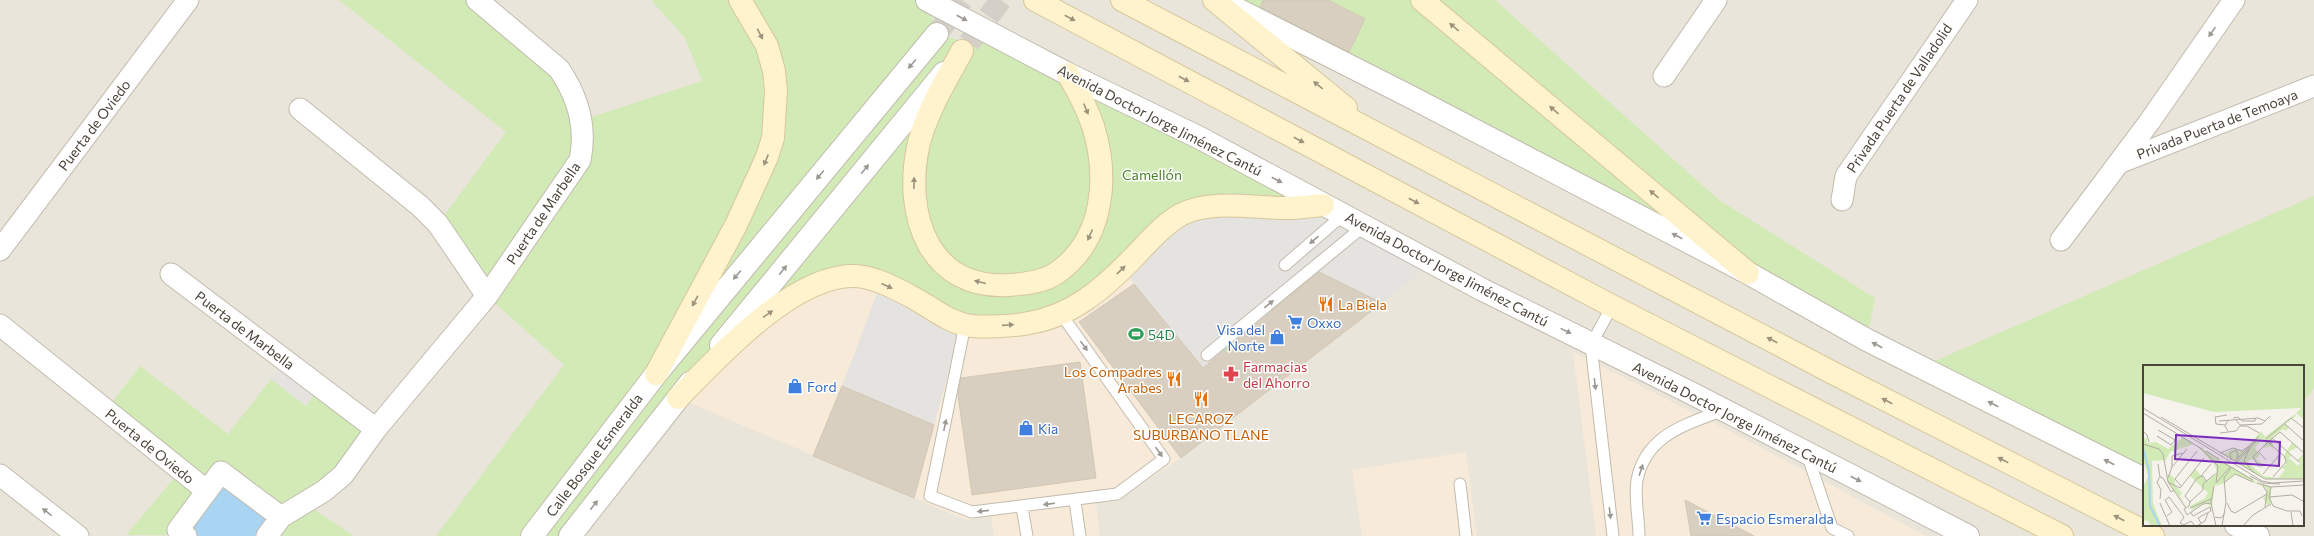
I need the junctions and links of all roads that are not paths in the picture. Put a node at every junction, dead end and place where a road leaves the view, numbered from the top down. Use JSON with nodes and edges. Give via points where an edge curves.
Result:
{"nodes":[{"id":1,"x":188,"y":0,"type":"edge"},
{"id":2,"x":477,"y":0,"type":"edge"},
{"id":3,"x":740,"y":0,"type":"edge"},
{"id":4,"x":928,"y":0,"type":"edge"},
{"id":5,"x":1035,"y":0,"type":"edge"},
{"id":6,"x":1122,"y":0,"type":"edge"},
{"id":7,"x":1214,"y":0,"type":"edge"},
{"id":8,"x":1218,"y":0,"type":"edge"},
{"id":9,"x":1422,"y":0,"type":"edge"},
{"id":10,"x":1716,"y":0,"type":"edge"},
{"id":11,"x":1967,"y":0,"type":"edge"},
{"id":12,"x":2234,"y":0,"type":"edge"},
{"id":13,"x":937,"y":34,"type":"tunnel mouth"},
{"id":14,"x":966,"y":47,"type":"joint"},
{"id":15,"x":1068,"y":74,"type":"junction"},
{"id":16,"x":1664,"y":76,"type":"dead end"},
{"id":17,"x":2314,"y":86,"type":"edge"},
{"id":18,"x":300,"y":109,"type":"dead end"},
{"id":19,"x":1381,"y":137,"type":"junction"},
{"id":20,"x":2121,"y":162,"type":"junction"},
{"id":21,"x":1842,"y":200,"type":"dead end"},
{"id":22,"x":1323,"y":205,"type":"junction"},
{"id":23,"x":1343,"y":215,"type":"junction"},
{"id":24,"x":1364,"y":226,"type":"junction"},
{"id":25,"x":2061,"y":240,"type":"dead end"},
{"id":26,"x":0,"y":250,"type":"edge"},
{"id":27,"x":1285,"y":265,"type":"dead end"},
{"id":28,"x":1748,"y":273,"type":"junction"},
{"id":29,"x":171,"y":274,"type":"dead end"},
{"id":30,"x":487,"y":296,"type":"junction"},
{"id":31,"x":1612,"y":306,"type":"junction"},
{"id":32,"x":1061,"y":314,"type":"junction"},
{"id":33,"x":0,"y":324,"type":"edge"},
{"id":34,"x":966,"y":325,"type":"junction"},
{"id":35,"x":1591,"y":345,"type":"junction"},
{"id":36,"x":1207,"y":355,"type":"dead end"},
{"id":37,"x":656,"y":374,"type":"junction"},
{"id":38,"x":678,"y":398,"type":"junction"},
{"id":39,"x":1723,"y":410,"type":"junction"},
{"id":40,"x":376,"y":429,"type":"junction"},
{"id":41,"x":1807,"y":453,"type":"junction"},
{"id":42,"x":0,"y":475,"type":"edge"},
{"id":43,"x":2143,"y":478,"type":"edge"},
{"id":44,"x":1460,"y":484,"type":"dead end"},
{"id":45,"x":207,"y":491,"type":"junction"},
{"id":46,"x":1075,"y":501,"type":"junction"},
{"id":47,"x":1022,"y":507,"type":"junction"},
{"id":48,"x":281,"y":517,"type":"junction"},
{"id":49,"x":2238,"y":526,"type":"edge"},
{"id":50,"x":78,"y":536,"type":"edge"},
{"id":51,"x":186,"y":536,"type":"edge"},
{"id":52,"x":267,"y":536,"type":"edge"},
{"id":53,"x":532,"y":536,"type":"edge"},
{"id":54,"x":570,"y":536,"type":"edge"},
{"id":55,"x":1027,"y":536,"type":"edge"},
{"id":56,"x":1080,"y":536,"type":"edge"},
{"id":57,"x":1466,"y":536,"type":"edge"},
{"id":58,"x":1613,"y":536,"type":"edge"},
{"id":59,"x":1639,"y":536,"type":"edge"},
{"id":60,"x":1848,"y":536,"type":"edge"},
{"id":61,"x":1968,"y":536,"type":"edge"},
{"id":62,"x":2062,"y":536,"type":"edge"},
{"id":63,"x":2153,"y":536,"type":"edge"},
{"id":64,"x":2258,"y":536,"type":"edge"}],
"edges":[{"from":1,"to":26,"type":"street","name":"Puerta de Oviedo"},
{"from":2,"to":30,"type":"street","name":"Puerta de Marbella","via":[[559,69],[575,97],[584,142],[580,160],[572,173]]},
{"from":3,"to":37,"type":"main road","one_way":true,"via":[[767,46],[774,71],[776,90],[773,138],[736,226]]},
{"from":4,"to":15,"type":"street","name":"Avenida Doctor Jorge Jiménez Cantú","one_way":true},
{"from":5,"to":31,"type":"main road","one_way":true},
{"from":6,"to":19,"type":"main road"},
{"from":19,"to":7,"type":"main road","one_way":true},
{"from":28,"to":8,"type":"street","one_way":true,"via":[[1409,96]]},
{"from":28,"to":9,"type":"main road","one_way":true},
{"from":10,"to":16,"type":"street"},
{"from":11,"to":21,"type":"street","name":"Privada Puerta de Valladolid","via":[[1846,176]]},
{"from":12,"to":20,"type":"street","name":"Privada Puerta de Temoaya","one_way":true},
{"from":13,"to":37,"type":"street","name":"Calle Bosque Esmeralda","one_way":true},
{"from":15,"to":14,"type":"main road","one_way":true,"via":[[1086,106],[1098,147],[1101,183],[1097,218],[1085,246],[1057,273],[1038,281],[1018,284],[980,283],[942,264],[930,249],[922,233],[916,210],[914,185],[918,146],[928,116]]},
{"from":38,"to":14,"type":"street","one_way":true},
{"from":15,"to":22,"type":"street","name":"Avenida Doctor Jorge Jiménez Cantú","one_way":true,"via":[[1200,138]]},
{"from":17,"to":20,"type":"street","name":"Privada Puerta de Temoaya"},
{"from":18,"to":30,"type":"street","via":[[420,206],[438,224]]},
{"from":63,"to":19,"type":"main road","one_way":true,"via":[[1833,373]]},
{"from":20,"to":25,"type":"street","name":"Privada Puerta de Temoaya"},
{"from":22,"to":23,"type":"street","name":"Avenida Doctor Jorge Jiménez Cantú"},
{"from":32,"to":22,"type":"main road","one_way":true,"via":[[1099,292],[1164,226],[1186,213],[1214,206],[1289,208]]},
{"from":23,"to":24,"type":"street","name":"Avenida Doctor Jorge Jiménez Cantú"},
{"from":23,"to":27,"type":"lane","one_way":true},
{"from":24,"to":35,"type":"street","name":"Avenida Doctor Jorge Jiménez Cantú","one_way":true},
{"from":36,"to":24,"type":"lane","one_way":true},
{"from":43,"to":28,"type":"street","one_way":true,"via":[[1866,340]]},
{"from":29,"to":40,"type":"street","name":"Puerta de Marbella"},
{"from":30,"to":40,"type":"street","name":"Puerta de Marbella"},
{"from":31,"to":35,"type":"lane"},
{"from":31,"to":62,"type":"main road"},
{"from":34,"to":32,"type":"main road","one_way":true,"via":[[1029,323]]},
{"from":32,"to":46,"type":"lane","one_way":true,"via":[[1164,459],[1117,494]]},
{"from":33,"to":45,"type":"street","name":"Puerta de Oviedo"},
{"from":38,"to":34,"type":"main road","one_way":true,"via":[[730,345],[763,318],[799,293],[836,278],[854,276],[872,279]]},
{"from":47,"to":34,"type":"lane","one_way":true,"via":[[972,512],[930,496]]},
{"from":35,"to":39,"type":"street","name":"Avenida Doctor Jorge Jiménez Cantú"},
{"from":35,"to":58,"type":"lane","one_way":true},
{"from":37,"to":53,"type":"street","name":"Calle Bosque Esmeralda"},
{"from":54,"to":38,"type":"street","one_way":true},
{"from":39,"to":41,"type":"street","name":"Avenida Doctor Jorge Jiménez Cantú"},
{"from":59,"to":39,"type":"lane","one_way":true,"via":[[1637,482],[1645,458],[1659,439]]},
{"from":40,"to":48,"type":"street","name":"Puerta de Marbella","via":[[342,475],[324,491]]},
{"from":41,"to":60,"type":"lane","via":[[1832,528]]},
{"from":41,"to":61,"type":"street","name":"Avenida Doctor Jorge Jiménez Cantú","one_way":true},
{"from":50,"to":42,"type":"street","one_way":true},
{"from":44,"to":57,"type":"lane"},
{"from":45,"to":48,"type":"street","via":[[221,472]]},
{"from":45,"to":51,"type":"street","via":[[178,530]]},
{"from":46,"to":47,"type":"lane","one_way":true},
{"from":46,"to":56,"type":"lane"},
{"from":47,"to":55,"type":"lane"},
{"from":48,"to":52,"type":"street"},
{"from":49,"to":64,"type":"street"}]}
